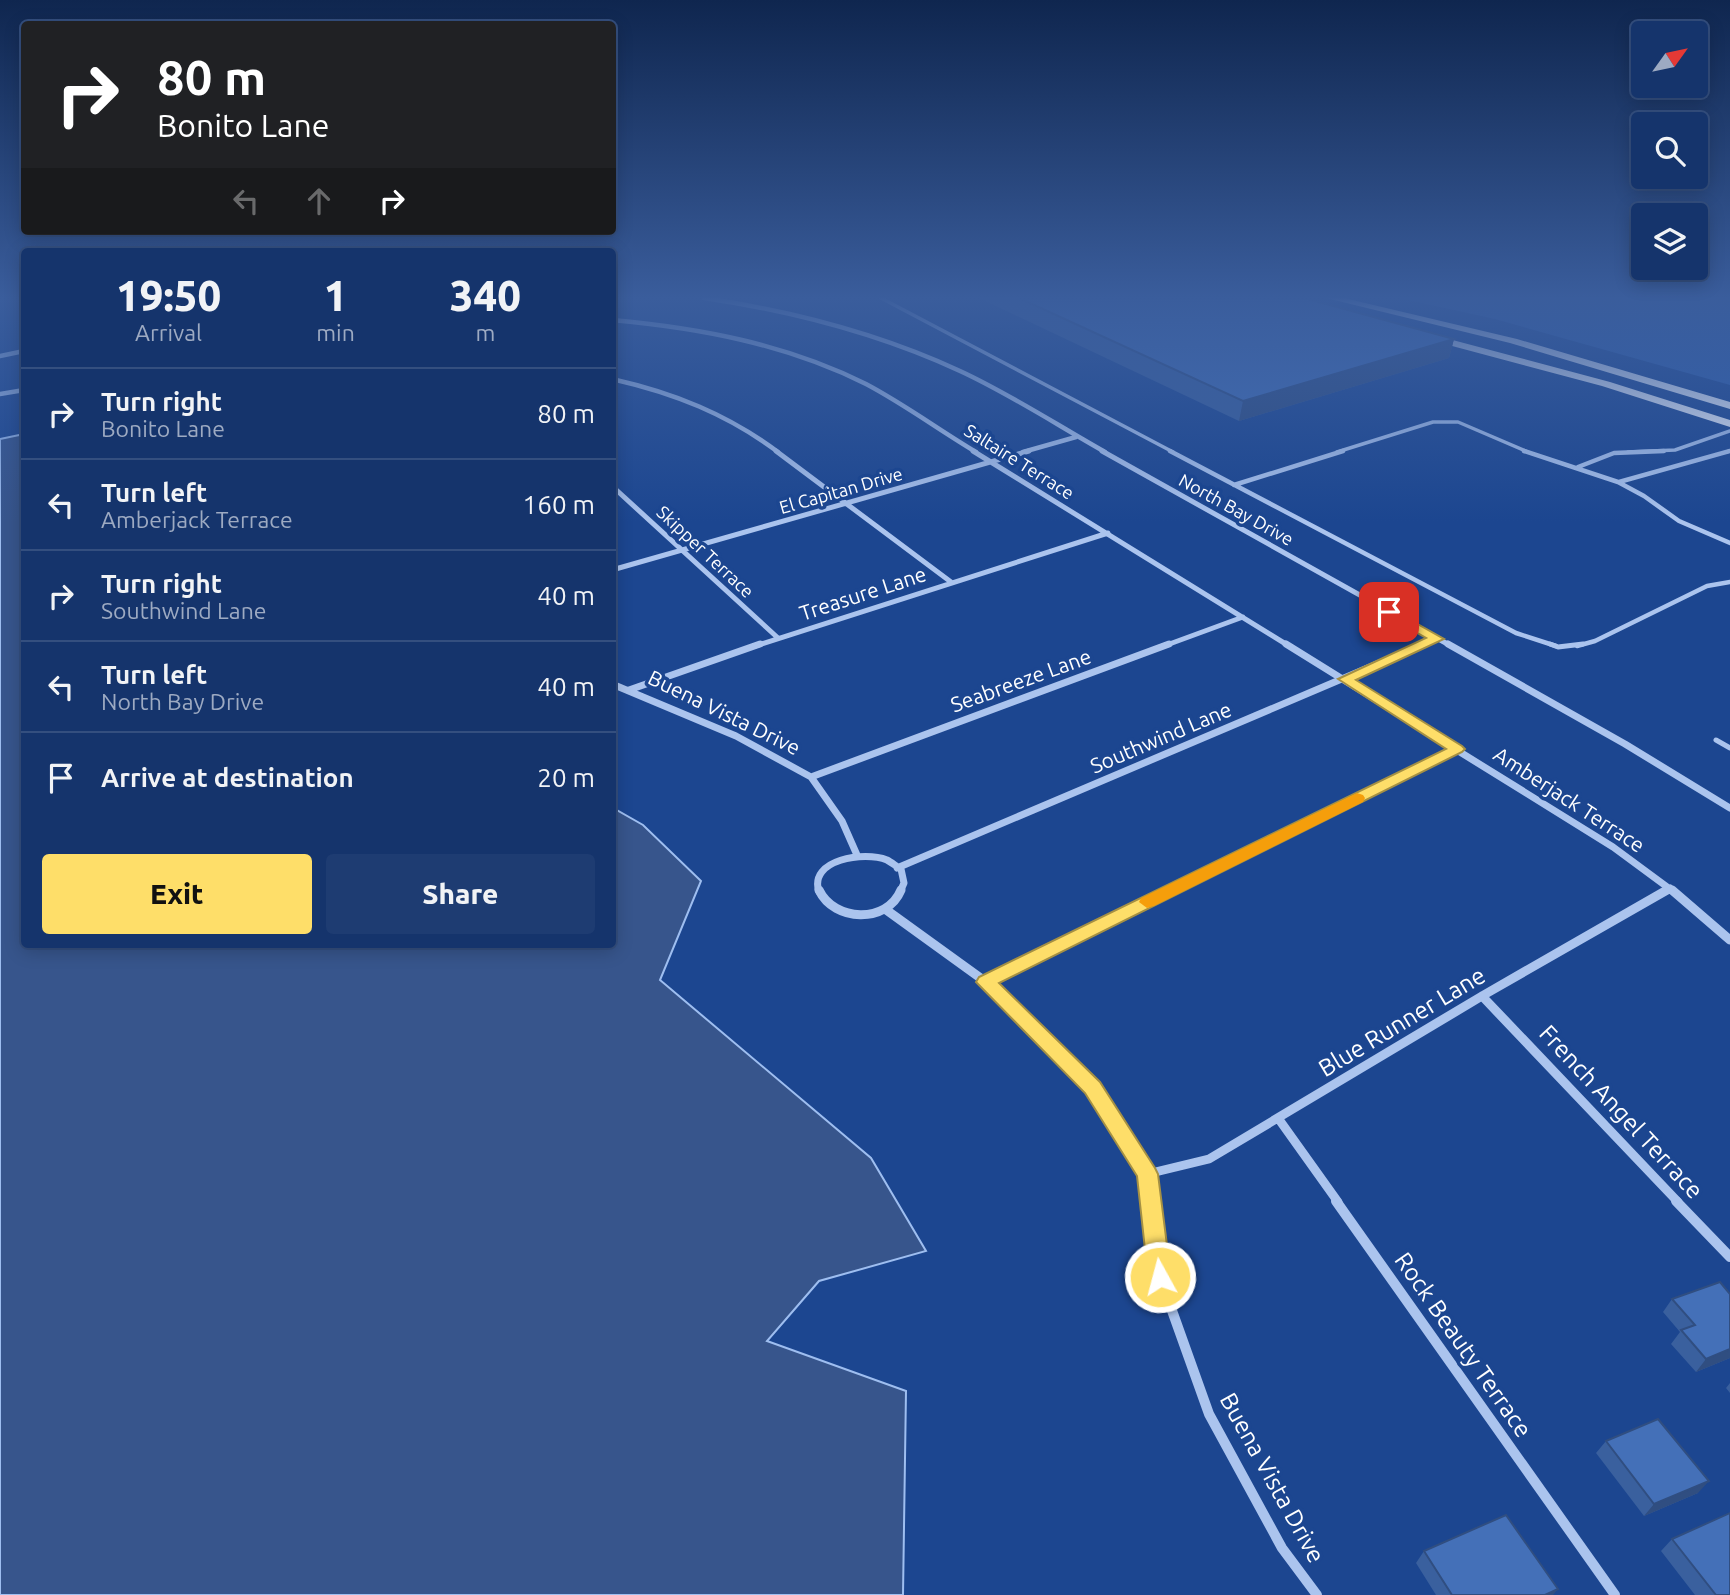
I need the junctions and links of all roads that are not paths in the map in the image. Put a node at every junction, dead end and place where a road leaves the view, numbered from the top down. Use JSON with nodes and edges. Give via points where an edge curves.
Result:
{"nodes":[{"id":1,"x":839,"y":372,"type":"edge"},
{"id":2,"x":963,"y":372,"type":"edge"},
{"id":3,"x":1022,"y":372,"type":"edge"},
{"id":4,"x":1562,"y":372,"type":"edge"},
{"id":5,"x":1618,"y":372,"type":"edge"},
{"id":6,"x":616,"y":380,"type":"edge"},
{"id":7,"x":21,"y":390,"type":"edge"},
{"id":8,"x":0,"y":394,"type":"edge"},
{"id":9,"x":1730,"y":406,"type":"edge"},
{"id":10,"x":1730,"y":424,"type":"edge"},
{"id":11,"x":1730,"y":431,"type":"edge"},
{"id":12,"x":1077,"y":437,"type":"junction"},
{"id":13,"x":1730,"y":451,"type":"edge"},
{"id":14,"x":992,"y":462,"type":"junction"},
{"id":15,"x":1578,"y":467,"type":"junction"},
{"id":16,"x":1618,"y":482,"type":"junction"},
{"id":17,"x":1234,"y":485,"type":"junction"},
{"id":18,"x":616,"y":490,"type":"edge"},
{"id":19,"x":846,"y":504,"type":"junction"},
{"id":20,"x":1108,"y":533,"type":"junction"},
{"id":21,"x":1730,"y":543,"type":"edge"},
{"id":22,"x":681,"y":550,"type":"junction"},
{"id":23,"x":616,"y":569,"type":"edge"},
{"id":24,"x":951,"y":582,"type":"junction"},
{"id":25,"x":1730,"y":582,"type":"edge"},
{"id":26,"x":1243,"y":617,"type":"junction"},
{"id":27,"x":778,"y":638,"type":"junction"},
{"id":28,"x":1437,"y":639,"type":"junction"},
{"id":29,"x":1345,"y":679,"type":"junction"},
{"id":30,"x":616,"y":685,"type":"edge"},
{"id":31,"x":629,"y":690,"type":"junction"},
{"id":32,"x":1716,"y":740,"type":"dead end"},
{"id":33,"x":1730,"y":748,"type":"edge"},
{"id":34,"x":1457,"y":749,"type":"junction"},
{"id":35,"x":811,"y":778,"type":"junction"},
{"id":36,"x":1730,"y":808,"type":"edge"},
{"id":37,"x":857,"y":855,"type":"junction"},
{"id":38,"x":897,"y":868,"type":"junction"},
{"id":39,"x":1670,"y":888,"type":"junction"},
{"id":40,"x":885,"y":909,"type":"junction"},
{"id":41,"x":1730,"y":940,"type":"edge"},
{"id":42,"x":986,"y":982,"type":"junction"},
{"id":43,"x":1482,"y":996,"type":"junction"},
{"id":44,"x":1278,"y":1118,"type":"junction"},
{"id":45,"x":1147,"y":1174,"type":"junction"},
{"id":46,"x":1730,"y":1257,"type":"edge"},
{"id":47,"x":1317,"y":1595,"type":"edge"},
{"id":48,"x":1615,"y":1595,"type":"edge"}],
"edges":[{"from":1,"to":14,"type":"street","name":"Saltaire Terrace"},
{"from":2,"to":12,"type":"street","name":"North Bay Drive"},
{"from":3,"to":17,"type":"lane"},
{"from":4,"to":10,"type":"main road"},
{"from":5,"to":9,"type":"main road"},
{"from":6,"to":19,"type":"street","via":[[704,406],[747,429]]},
{"from":7,"to":8,"type":"street"},
{"from":11,"to":15,"type":"lane","via":[[1675,450],[1614,453]]},
{"from":12,"to":14,"type":"street","name":"El Capitan Drive"},
{"from":12,"to":28,"type":"street","name":"North Bay Drive"},
{"from":13,"to":16,"type":"lane"},
{"from":14,"to":19,"type":"street","name":"El Capitan Drive"},
{"from":14,"to":20,"type":"street","name":"Saltaire Terrace"},
{"from":15,"to":16,"type":"lane"},
{"from":15,"to":17,"type":"lane","via":[[1445,421]]},
{"from":16,"to":21,"type":"lane","via":[[1679,521]]},
{"from":17,"to":25,"type":"lane","via":[[1517,633],[1558,647],[1595,642],[1707,586]]},
{"from":18,"to":22,"type":"street","name":"Skipper Terrace"},
{"from":19,"to":22,"type":"street","name":"El Capitan Drive"},
{"from":19,"to":24,"type":"street"},
{"from":20,"to":24,"type":"street","name":"Treasure Lane"},
{"from":20,"to":26,"type":"street","name":"Saltaire Terrace"},
{"from":22,"to":23,"type":"street","name":"El Capitan Drive"},
{"from":22,"to":27,"type":"street","name":"Skipper Terrace"},
{"from":24,"to":27,"type":"street","name":"Treasure Lane"},
{"from":26,"to":29,"type":"street","name":"Saltaire Terrace"},
{"from":26,"to":35,"type":"street","name":"Seabreeze Lane"},
{"from":27,"to":31,"type":"street","name":"Treasure Lane"},
{"from":28,"to":29,"type":"street","name":"Southwind Lane"},
{"from":28,"to":36,"type":"street","name":"North Bay Drive"},
{"from":29,"to":34,"type":"street","name":"Amberjack Terrace"},
{"from":29,"to":38,"type":"street","name":"Southwind Lane"},
{"from":30,"to":31,"type":"street","name":"Buena Vista Drive"},
{"from":31,"to":35,"type":"street","name":"Buena Vista Drive","via":[[736,736]]},
{"from":32,"to":33,"type":"lane"},
{"from":34,"to":39,"type":"street","name":"Amberjack Terrace","via":[[1614,847]]},
{"from":34,"to":42,"type":"street"},
{"from":35,"to":37,"type":"street","name":"Buena Vista Drive","via":[[842,821]]},
{"from":37,"to":38,"type":"street","via":[[880,858]]},
{"from":37,"to":40,"type":"street","via":[[844,857],[824,870],[818,888],[823,898],[831,906],[857,914]]},
{"from":38,"to":40,"type":"street","via":[[905,886],[902,895]]},
{"from":39,"to":41,"type":"street","name":"Amberjack Terrace"},
{"from":39,"to":43,"type":"street","name":"Blue Runner Lane"},
{"from":40,"to":42,"type":"street","name":"Buena Vista Drive"},
{"from":42,"to":45,"type":"street","name":"Buena Vista Drive","via":[[1093,1088]]},
{"from":43,"to":44,"type":"street","name":"Blue Runner Lane"},
{"from":43,"to":46,"type":"street","name":"French Angel Terrace"},
{"from":44,"to":45,"type":"street","name":"Blue Runner Lane","via":[[1209,1159]]},
{"from":44,"to":48,"type":"street","name":"Rock Beauty Terrace"},
{"from":45,"to":47,"type":"street","name":"Buena Vista Drive","via":[[1160,1277],[1209,1414],[1282,1548]]}]}
